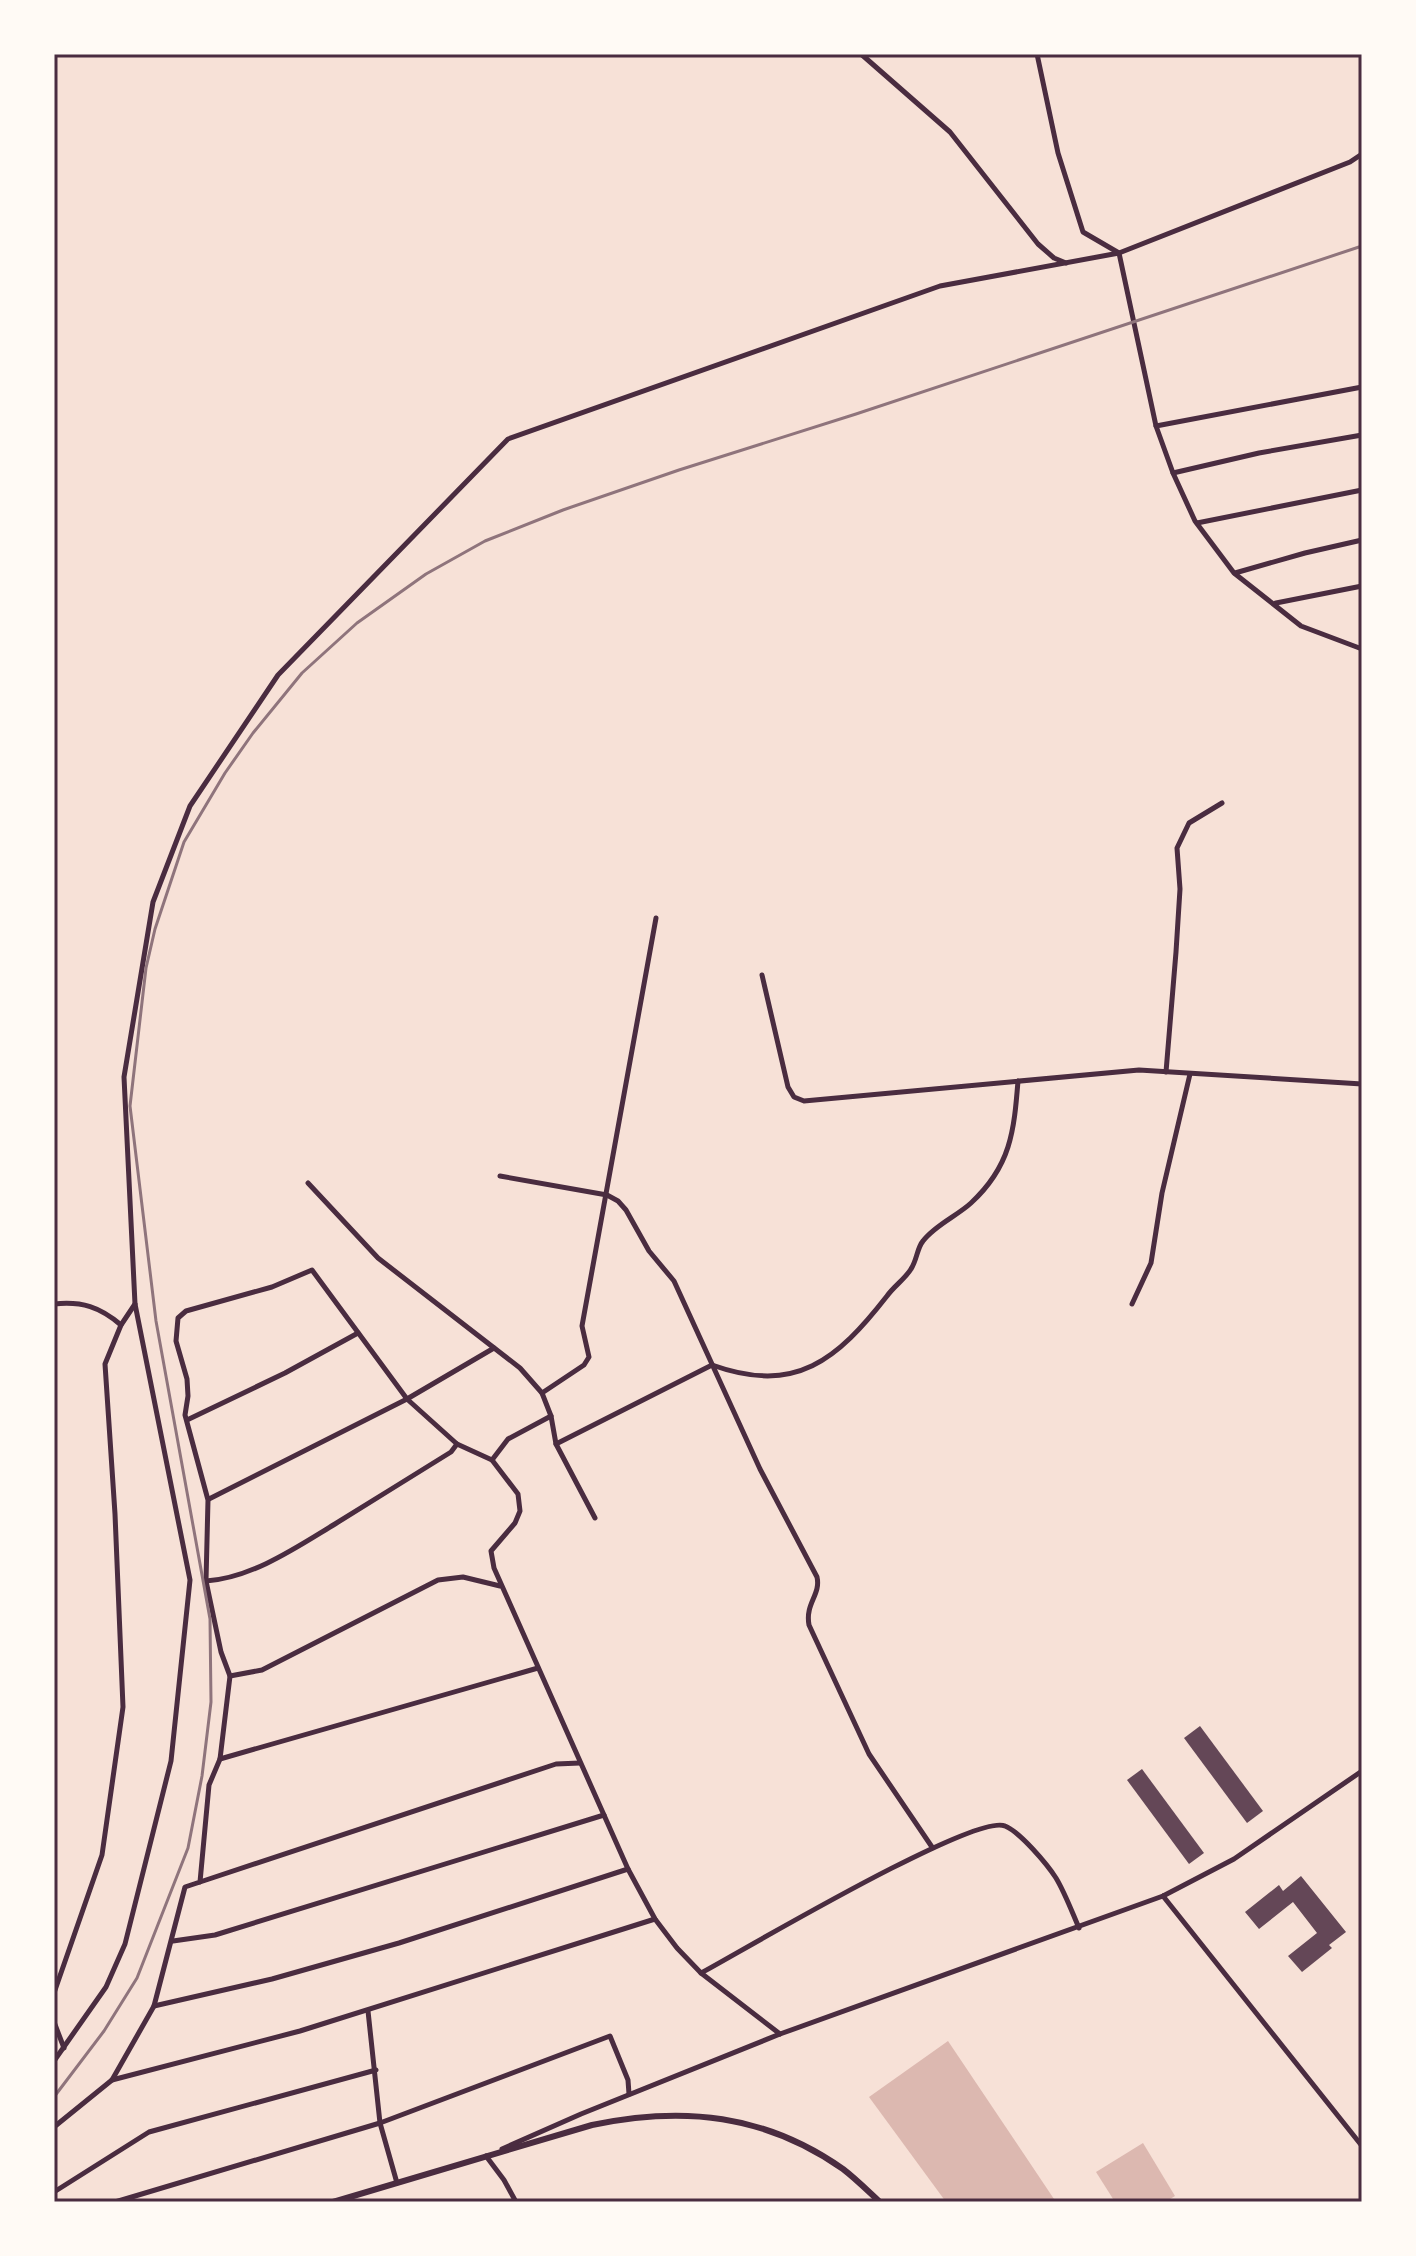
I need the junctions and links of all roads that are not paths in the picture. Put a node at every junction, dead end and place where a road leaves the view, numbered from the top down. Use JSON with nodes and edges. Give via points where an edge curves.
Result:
{"nodes":[{"id":1,"x":861,"y":54,"type":"edge"},
{"id":2,"x":1037,"y":54,"type":"edge"},
{"id":3,"x":1362,"y":154,"type":"edge"},
{"id":4,"x":1119,"y":253,"type":"junction"},
{"id":5,"x":1066,"y":263,"type":"junction"},
{"id":6,"x":1362,"y":387,"type":"edge"},
{"id":7,"x":1156,"y":426,"type":"junction"},
{"id":8,"x":1362,"y":435,"type":"edge"},
{"id":9,"x":1173,"y":473,"type":"junction"},
{"id":10,"x":1362,"y":490,"type":"edge"},
{"id":11,"x":1197,"y":523,"type":"junction"},
{"id":12,"x":1362,"y":540,"type":"edge"},
{"id":13,"x":1234,"y":573,"type":"junction"},
{"id":14,"x":1362,"y":586,"type":"edge"},
{"id":15,"x":1275,"y":603,"type":"junction"},
{"id":16,"x":1362,"y":649,"type":"edge"},
{"id":17,"x":1222,"y":803,"type":"dead end"},
{"id":18,"x":656,"y":918,"type":"dead end"},
{"id":19,"x":762,"y":975,"type":"dead end"},
{"id":20,"x":1166,"y":1072,"type":"junction"},
{"id":21,"x":1190,"y":1074,"type":"junction"},
{"id":22,"x":1018,"y":1081,"type":"junction"},
{"id":23,"x":1362,"y":1084,"type":"edge"},
{"id":24,"x":500,"y":1176,"type":"dead end"},
{"id":25,"x":308,"y":1183,"type":"dead end"},
{"id":26,"x":607,"y":1195,"type":"junction"},
{"id":27,"x":54,"y":1304,"type":"edge"},
{"id":28,"x":135,"y":1304,"type":"junction"},
{"id":29,"x":1132,"y":1304,"type":"dead end"},
{"id":30,"x":121,"y":1325,"type":"junction"},
{"id":31,"x":358,"y":1333,"type":"junction"},
{"id":32,"x":494,"y":1348,"type":"junction"},
{"id":33,"x":712,"y":1365,"type":"junction"},
{"id":34,"x":542,"y":1393,"type":"junction"},
{"id":35,"x":407,"y":1399,"type":"junction"},
{"id":36,"x":551,"y":1416,"type":"junction"},
{"id":37,"x":187,"y":1420,"type":"junction"},
{"id":38,"x":457,"y":1444,"type":"junction"},
{"id":39,"x":556,"y":1444,"type":"junction"},
{"id":40,"x":492,"y":1460,"type":"junction"},
{"id":41,"x":208,"y":1500,"type":"junction"},
{"id":42,"x":595,"y":1518,"type":"dead end"},
{"id":43,"x":206,"y":1581,"type":"junction"},
{"id":44,"x":501,"y":1586,"type":"junction"},
{"id":45,"x":538,"y":1668,"type":"junction"},
{"id":46,"x":230,"y":1676,"type":"junction"},
{"id":47,"x":220,"y":1759,"type":"junction"},
{"id":48,"x":580,"y":1763,"type":"junction"},
{"id":49,"x":1362,"y":1771,"type":"edge"},
{"id":50,"x":604,"y":1815,"type":"junction"},
{"id":51,"x":932,"y":1847,"type":"junction"},
{"id":52,"x":628,"y":1869,"type":"junction"},
{"id":53,"x":200,"y":1882,"type":"junction"},
{"id":54,"x":1163,"y":1896,"type":"junction"},
{"id":55,"x":655,"y":1919,"type":"junction"},
{"id":56,"x":1079,"y":1928,"type":"junction"},
{"id":57,"x":173,"y":1941,"type":"junction"},
{"id":58,"x":701,"y":1973,"type":"junction"},
{"id":59,"x":54,"y":1993,"type":"edge"},
{"id":60,"x":154,"y":2006,"type":"junction"},
{"id":61,"x":368,"y":2010,"type":"junction"},
{"id":62,"x":54,"y":2022,"type":"edge"},
{"id":63,"x":780,"y":2034,"type":"junction"},
{"id":64,"x":64,"y":2049,"type":"junction"},
{"id":65,"x":54,"y":2061,"type":"edge"},
{"id":66,"x":376,"y":2070,"type":"junction"},
{"id":67,"x":112,"y":2080,"type":"junction"},
{"id":68,"x":629,"y":2094,"type":"junction"},
{"id":69,"x":380,"y":2123,"type":"junction"},
{"id":70,"x":54,"y":2127,"type":"edge"},
{"id":71,"x":1362,"y":2146,"type":"edge"},
{"id":72,"x":486,"y":2157,"type":"junction"},
{"id":73,"x":397,"y":2183,"type":"junction"},
{"id":74,"x":54,"y":2192,"type":"edge"},
{"id":75,"x":115,"y":2202,"type":"edge"},
{"id":76,"x":333,"y":2202,"type":"edge"},
{"id":77,"x":516,"y":2202,"type":"edge"},
{"id":78,"x":880,"y":2202,"type":"edge"}],
"edges":[{"from":1,"to":5,"type":"street","via":[[950,132],[1038,244]]},
{"from":2,"to":4,"type":"street","via":[[1058,153],[1083,232]]},
{"from":3,"to":4,"type":"street"},
{"from":4,"to":5,"type":"street"},
{"from":4,"to":7,"type":"street"},
{"from":5,"to":28,"type":"street","via":[[940,286],[508,439],[278,675],[190,806],[153,902],[124,1077]]},
{"from":6,"to":7,"type":"street"},
{"from":7,"to":9,"type":"street"},
{"from":8,"to":9,"type":"street"},
{"from":9,"to":11,"type":"street"},
{"from":10,"to":11,"type":"street"},
{"from":11,"to":13,"type":"street"},
{"from":12,"to":13,"type":"street"},
{"from":13,"to":15,"type":"street"},
{"from":14,"to":15,"type":"street"},
{"from":15,"to":16,"type":"street","via":[[1301,626]]},
{"from":17,"to":20,"type":"street","via":[[1189,823],[1177,848],[1180,889]]},
{"from":18,"to":26,"type":"street"},
{"from":19,"to":22,"type":"street","via":[[794,1097],[804,1101]]},
{"from":20,"to":21,"type":"street"},
{"from":20,"to":22,"type":"street"},
{"from":21,"to":23,"type":"street"},
{"from":21,"to":29,"type":"street","via":[[1151,1263]]},
{"from":22,"to":33,"type":"street","via":[[1014,1132],[1000,1168],[973,1202],[923,1240],[911,1269],[833,1355],[797,1373],[759,1377]]},
{"from":24,"to":26,"type":"street"},
{"from":25,"to":32,"type":"street","via":[[378,1258]]},
{"from":26,"to":33,"type":"street","via":[[626,1210],[674,1281]]},
{"from":26,"to":34,"type":"street","via":[[582,1326],[589,1357]]},
{"from":27,"to":30,"type":"street","via":[[75,1302],[103,1310]]},
{"from":28,"to":30,"type":"street"},
{"from":28,"to":64,"type":"street","via":[[190,1580],[171,1761],[125,1944],[106,1987]]},
{"from":30,"to":59,"type":"street","via":[[105,1364],[123,1707],[102,1855]]},
{"from":31,"to":35,"type":"street"},
{"from":31,"to":37,"type":"street"},
{"from":31,"to":37,"type":"street","via":[[312,1270],[186,1311],[175,1327],[187,1379]]},
{"from":32,"to":34,"type":"street"},
{"from":32,"to":35,"type":"street"},
{"from":33,"to":39,"type":"street"},
{"from":33,"to":51,"type":"street","via":[[817,1577],[809,1625],[869,1754]]},
{"from":34,"to":36,"type":"street"},
{"from":35,"to":38,"type":"street"},
{"from":35,"to":41,"type":"street"},
{"from":36,"to":39,"type":"street"},
{"from":36,"to":40,"type":"street","via":[[508,1439]]},
{"from":37,"to":41,"type":"street"},
{"from":38,"to":40,"type":"street"},
{"from":38,"to":43,"type":"street","via":[[306,1542],[258,1567]]},
{"from":39,"to":42,"type":"street"},
{"from":40,"to":44,"type":"street","via":[[518,1494],[520,1511],[491,1551]]},
{"from":41,"to":43,"type":"street"},
{"from":43,"to":46,"type":"street"},
{"from":44,"to":45,"type":"street"},
{"from":44,"to":46,"type":"street","via":[[463,1577],[438,1580],[262,1670]]},
{"from":45,"to":47,"type":"street"},
{"from":45,"to":48,"type":"street"},
{"from":46,"to":47,"type":"street"},
{"from":47,"to":53,"type":"street","via":[[209,1785]]},
{"from":48,"to":50,"type":"street"},
{"from":48,"to":53,"type":"street","via":[[556,1764]]},
{"from":49,"to":54,"type":"street","via":[[1234,1859]]},
{"from":50,"to":52,"type":"street"},
{"from":50,"to":57,"type":"street","via":[[215,1935]]},
{"from":51,"to":56,"type":"street","via":[[994,1824],[1005,1825],[1056,1878]]},
{"from":51,"to":58,"type":"street"},
{"from":52,"to":55,"type":"street"},
{"from":52,"to":60,"type":"street","via":[[399,1943]]},
{"from":53,"to":57,"type":"street","via":[[185,1887]]},
{"from":54,"to":56,"type":"street"},
{"from":54,"to":71,"type":"street"},
{"from":55,"to":58,"type":"street"},
{"from":55,"to":61,"type":"street"},
{"from":56,"to":63,"type":"street"},
{"from":57,"to":60,"type":"street"},
{"from":58,"to":63,"type":"street"},
{"from":60,"to":67,"type":"street"},
{"from":61,"to":66,"type":"street"},
{"from":61,"to":67,"type":"street"},
{"from":62,"to":64,"type":"street"},
{"from":63,"to":68,"type":"street"},
{"from":64,"to":65,"type":"street"},
{"from":66,"to":69,"type":"street"},
{"from":66,"to":74,"type":"street","via":[[149,2132]]},
{"from":67,"to":70,"type":"street"},
{"from":68,"to":69,"type":"street","via":[[610,2036]]},
{"from":68,"to":72,"type":"street"},
{"from":69,"to":73,"type":"street"},
{"from":69,"to":75,"type":"street"},
{"from":72,"to":73,"type":"street"},
{"from":72,"to":77,"type":"street"},
{"from":72,"to":78,"type":"street","via":[[606,2122],[682,2114],[768,2131],[805,2147],[845,2170]]},
{"from":73,"to":76,"type":"street"}]}
